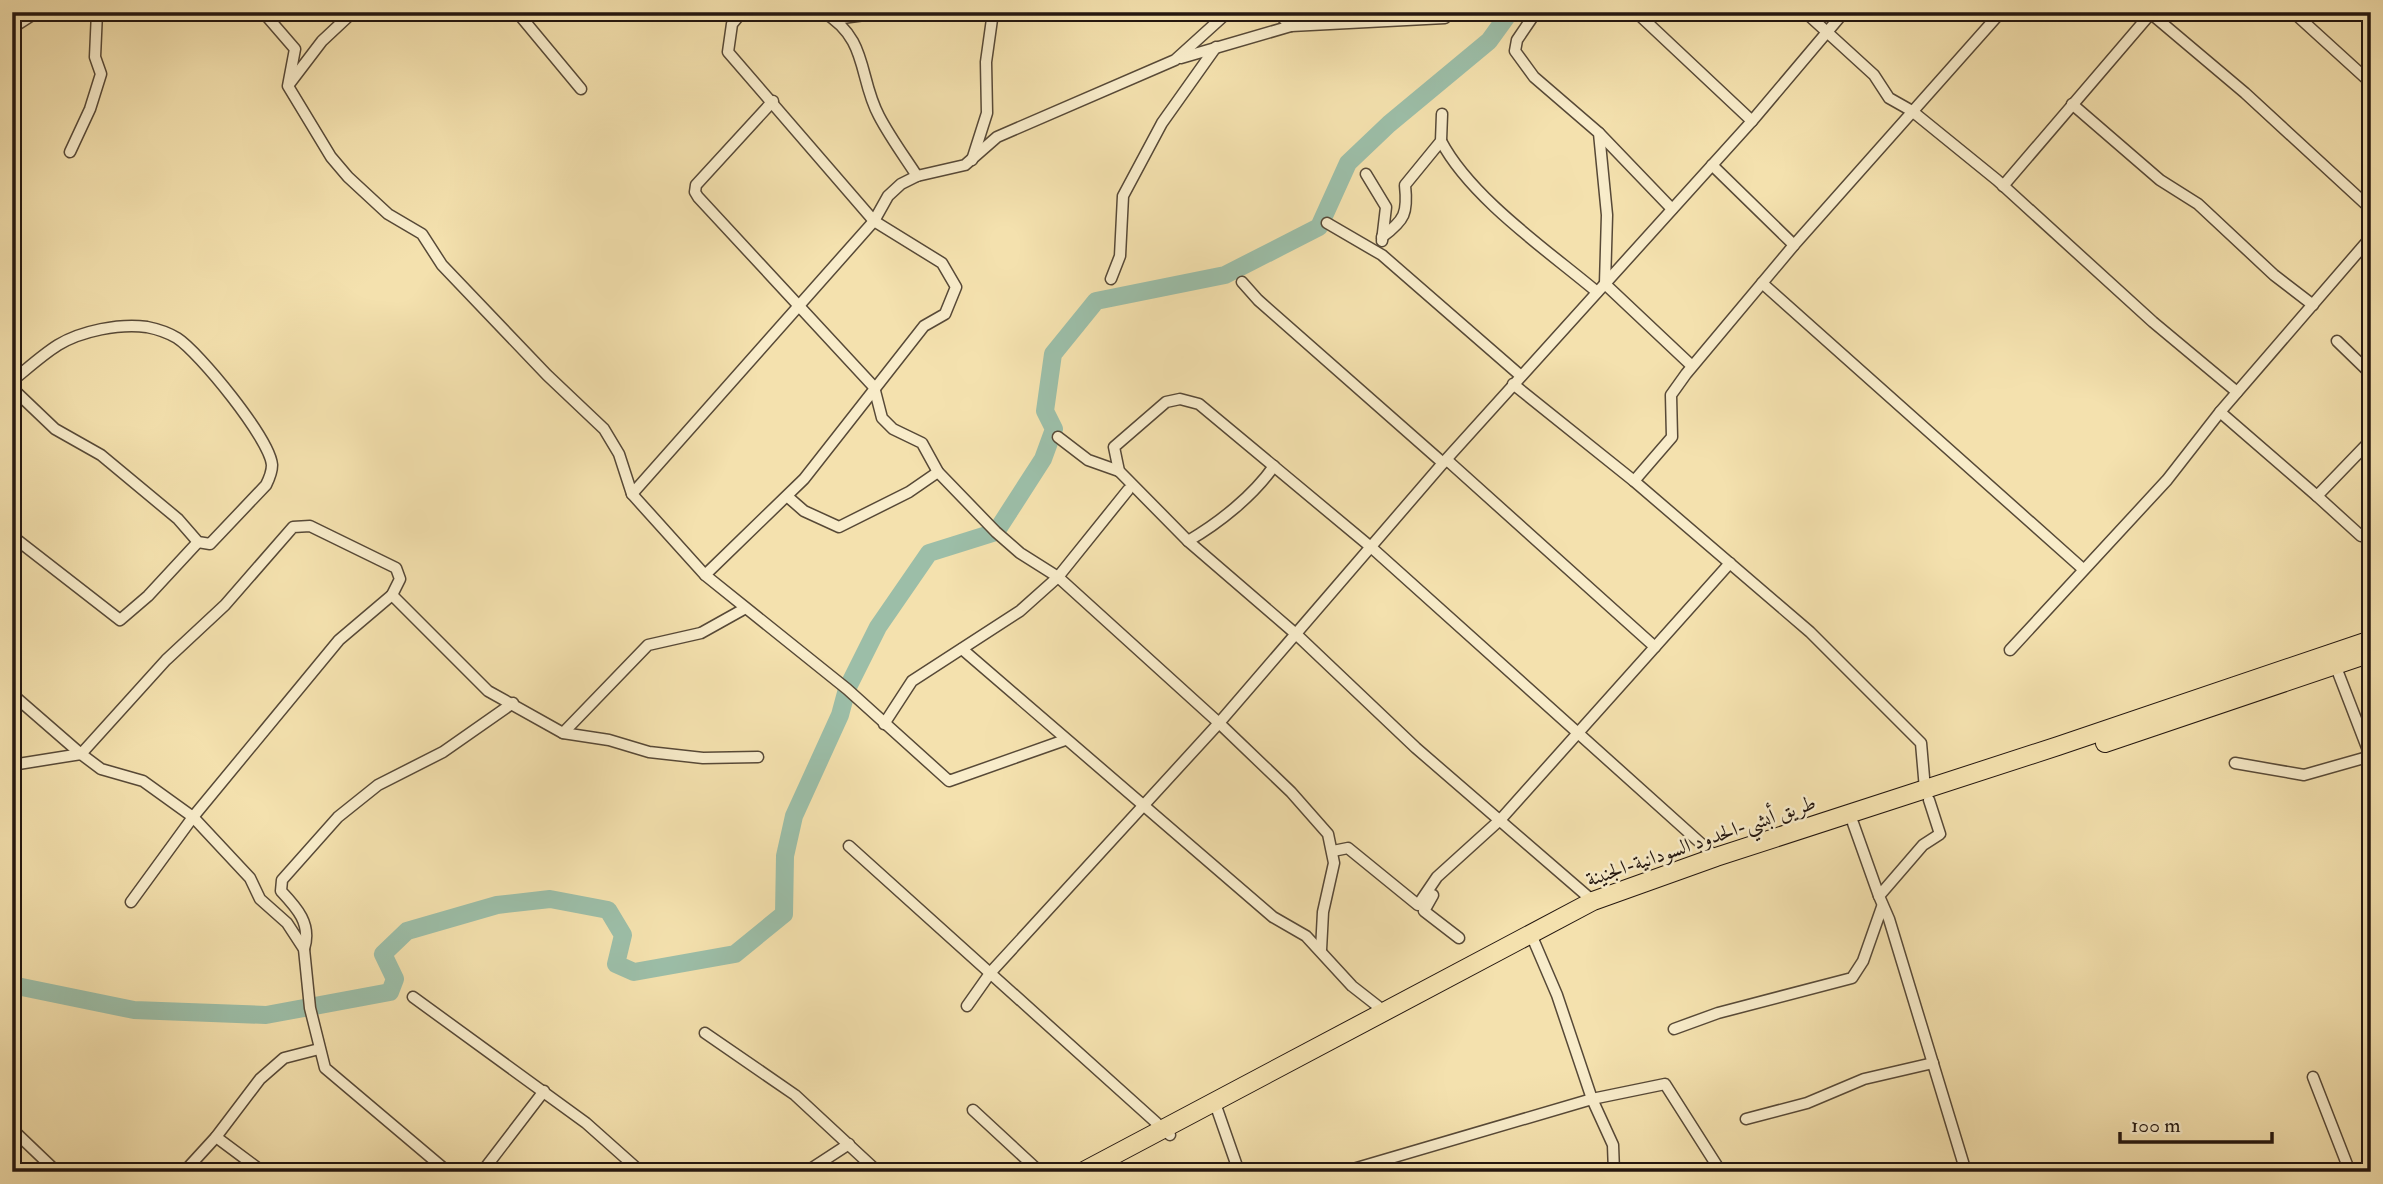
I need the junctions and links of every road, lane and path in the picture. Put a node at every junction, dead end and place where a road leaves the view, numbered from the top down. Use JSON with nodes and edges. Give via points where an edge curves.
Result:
{"nodes":[{"id":1,"x":37,"y":12,"type":"edge"},
{"id":2,"x":97,"y":12,"type":"edge"},
{"id":3,"x":263,"y":12,"type":"edge"},
{"id":4,"x":353,"y":12,"type":"edge"},
{"id":5,"x":517,"y":12,"type":"edge"},
{"id":6,"x":742,"y":12,"type":"edge"},
{"id":7,"x":823,"y":12,"type":"edge"},
{"id":8,"x":887,"y":12,"type":"edge"},
{"id":9,"x":993,"y":12,"type":"edge"},
{"id":10,"x":1228,"y":12,"type":"edge"},
{"id":11,"x":1277,"y":12,"type":"edge"},
{"id":12,"x":1536,"y":12,"type":"edge"},
{"id":13,"x":1636,"y":12,"type":"edge"},
{"id":14,"x":1805,"y":12,"type":"edge"},
{"id":15,"x":1844,"y":12,"type":"edge"},
{"id":16,"x":2001,"y":12,"type":"edge"},
{"id":17,"x":2293,"y":12,"type":"edge"},
{"id":18,"x":2151,"y":13,"type":"edge"},
{"id":19,"x":1445,"y":18,"type":"dead end"},
{"id":20,"x":835,"y":19,"type":"junction"},
{"id":21,"x":1291,"y":26,"type":"junction"},
{"id":22,"x":12,"y":28,"type":"edge"},
{"id":23,"x":1826,"y":30,"type":"junction"},
{"id":24,"x":1216,"y":47,"type":"junction"},
{"id":25,"x":1175,"y":60,"type":"junction"},
{"id":26,"x":2371,"y":83,"type":"edge"},
{"id":27,"x":288,"y":86,"type":"junction"},
{"id":28,"x":581,"y":89,"type":"dead end"},
{"id":29,"x":773,"y":101,"type":"junction"},
{"id":30,"x":2072,"y":104,"type":"junction"},
{"id":31,"x":1913,"y":111,"type":"junction"},
{"id":32,"x":1442,"y":114,"type":"dead end"},
{"id":33,"x":1752,"y":121,"type":"junction"},
{"id":34,"x":1599,"y":133,"type":"junction"},
{"id":35,"x":1441,"y":141,"type":"junction"},
{"id":36,"x":70,"y":152,"type":"dead end"},
{"id":37,"x":972,"y":160,"type":"junction"},
{"id":38,"x":1712,"y":165,"type":"junction"},
{"id":39,"x":1366,"y":174,"type":"dead end"},
{"id":40,"x":917,"y":176,"type":"junction"},
{"id":41,"x":2003,"y":187,"type":"junction"},
{"id":42,"x":1672,"y":209,"type":"junction"},
{"id":43,"x":2371,"y":209,"type":"edge"},
{"id":44,"x":874,"y":221,"type":"junction"},
{"id":45,"x":1327,"y":223,"type":"dead end"},
{"id":46,"x":1382,"y":237,"type":"junction"},
{"id":47,"x":2371,"y":237,"type":"edge"},
{"id":48,"x":1794,"y":245,"type":"junction"},
{"id":49,"x":1382,"y":254,"type":"junction"},
{"id":50,"x":1111,"y":279,"type":"dead end"},
{"id":51,"x":1242,"y":282,"type":"dead end"},
{"id":52,"x":1762,"y":283,"type":"junction"},
{"id":53,"x":1601,"y":288,"type":"junction"},
{"id":54,"x":799,"y":304,"type":"junction"},
{"id":55,"x":2313,"y":305,"type":"junction"},
{"id":56,"x":2337,"y":341,"type":"dead end"},
{"id":57,"x":1692,"y":366,"type":"junction"},
{"id":58,"x":2371,"y":374,"type":"edge"},
{"id":59,"x":1517,"y":380,"type":"junction"},
{"id":60,"x":12,"y":381,"type":"edge"},
{"id":61,"x":874,"y":387,"type":"junction"},
{"id":62,"x":12,"y":388,"type":"edge"},
{"id":63,"x":2237,"y":392,"type":"junction"},
{"id":64,"x":2220,"y":412,"type":"junction"},
{"id":65,"x":1058,"y":437,"type":"dead end"},
{"id":66,"x":2371,"y":439,"type":"edge"},
{"id":67,"x":1445,"y":462,"type":"junction"},
{"id":68,"x":1274,"y":466,"type":"junction"},
{"id":69,"x":1119,"y":471,"type":"junction"},
{"id":70,"x":938,"y":472,"type":"junction"},
{"id":71,"x":1634,"y":481,"type":"junction"},
{"id":72,"x":1128,"y":490,"type":"dead end"},
{"id":73,"x":632,"y":494,"type":"junction"},
{"id":74,"x":2317,"y":496,"type":"junction"},
{"id":75,"x":788,"y":497,"type":"junction"},
{"id":76,"x":2366,"y":533,"type":"edge"},
{"id":77,"x":12,"y":536,"type":"edge"},
{"id":78,"x":1188,"y":541,"type":"junction"},
{"id":79,"x":198,"y":542,"type":"junction"},
{"id":80,"x":2371,"y":544,"type":"edge"},
{"id":81,"x":1372,"y":548,"type":"junction"},
{"id":82,"x":1730,"y":563,"type":"junction"},
{"id":83,"x":2083,"y":569,"type":"junction"},
{"id":84,"x":705,"y":575,"type":"junction"},
{"id":85,"x":1058,"y":577,"type":"junction"},
{"id":86,"x":392,"y":595,"type":"junction"},
{"id":87,"x":744,"y":609,"type":"junction"},
{"id":88,"x":1297,"y":635,"type":"junction"},
{"id":89,"x":2371,"y":640,"type":"edge"},
{"id":90,"x":1655,"y":647,"type":"junction"},
{"id":91,"x":962,"y":649,"type":"junction"},
{"id":92,"x":2010,"y":650,"type":"dead end"},
{"id":93,"x":2371,"y":653,"type":"edge"},
{"id":94,"x":2333,"y":659,"type":"junction"},
{"id":95,"x":12,"y":694,"type":"edge"},
{"id":96,"x":513,"y":703,"type":"junction"},
{"id":97,"x":1219,"y":723,"type":"junction"},
{"id":98,"x":884,"y":724,"type":"junction"},
{"id":99,"x":1578,"y":732,"type":"junction"},
{"id":100,"x":563,"y":733,"type":"junction"},
{"id":101,"x":1065,"y":740,"type":"junction"},
{"id":102,"x":81,"y":754,"type":"junction"},
{"id":103,"x":758,"y":757,"type":"dead end"},
{"id":104,"x":2371,"y":757,"type":"edge"},
{"id":105,"x":2235,"y":763,"type":"dead end"},
{"id":106,"x":12,"y":765,"type":"edge"},
{"id":107,"x":1927,"y":794,"type":"junction"},
{"id":108,"x":1142,"y":805,"type":"junction"},
{"id":109,"x":192,"y":817,"type":"junction"},
{"id":110,"x":1501,"y":819,"type":"junction"},
{"id":111,"x":1853,"y":823,"type":"junction"},
{"id":112,"x":849,"y":846,"type":"dead end"},
{"id":113,"x":1333,"y":851,"type":"junction"},
{"id":114,"x":1466,"y":851,"type":"junction"},
{"id":115,"x":1716,"y":857,"type":"junction"},
{"id":116,"x":1639,"y":889,"type":"junction"},
{"id":117,"x":1593,"y":901,"type":"junction"},
{"id":118,"x":1880,"y":901,"type":"junction"},
{"id":119,"x":131,"y":902,"type":"dead end"},
{"id":120,"x":1532,"y":937,"type":"junction"},
{"id":121,"x":1459,"y":939,"type":"dead end"},
{"id":122,"x":304,"y":949,"type":"junction"},
{"id":123,"x":1321,"y":950,"type":"junction"},
{"id":124,"x":991,"y":972,"type":"junction"},
{"id":125,"x":1456,"y":977,"type":"junction"},
{"id":126,"x":413,"y":997,"type":"dead end"},
{"id":127,"x":967,"y":1006,"type":"dead end"},
{"id":128,"x":1384,"y":1011,"type":"junction"},
{"id":129,"x":1674,"y":1029,"type":"dead end"},
{"id":130,"x":705,"y":1033,"type":"dead end"},
{"id":131,"x":319,"y":1049,"type":"junction"},
{"id":132,"x":1933,"y":1063,"type":"junction"},
{"id":133,"x":2312,"y":1077,"type":"dead end"},
{"id":134,"x":544,"y":1091,"type":"junction"},
{"id":135,"x":1592,"y":1099,"type":"junction"},
{"id":136,"x":1217,"y":1109,"type":"junction"},
{"id":137,"x":973,"y":1110,"type":"dead end"},
{"id":138,"x":1746,"y":1119,"type":"dead end"},
{"id":139,"x":12,"y":1129,"type":"edge"},
{"id":140,"x":1167,"y":1132,"type":"junction"},
{"id":141,"x":216,"y":1137,"type":"junction"},
{"id":142,"x":849,"y":1144,"type":"junction"},
{"id":143,"x":57,"y":1172,"type":"edge"},
{"id":144,"x":184,"y":1172,"type":"edge"},
{"id":145,"x":263,"y":1172,"type":"edge"},
{"id":146,"x":449,"y":1172,"type":"edge"},
{"id":147,"x":482,"y":1172,"type":"edge"},
{"id":148,"x":641,"y":1172,"type":"edge"},
{"id":149,"x":806,"y":1172,"type":"edge"},
{"id":150,"x":878,"y":1172,"type":"edge"},
{"id":151,"x":1040,"y":1172,"type":"edge"},
{"id":152,"x":1082,"y":1172,"type":"edge"},
{"id":153,"x":1106,"y":1172,"type":"edge"},
{"id":154,"x":1239,"y":1172,"type":"edge"},
{"id":155,"x":1343,"y":1172,"type":"edge"},
{"id":156,"x":1614,"y":1172,"type":"edge"},
{"id":157,"x":1721,"y":1172,"type":"edge"},
{"id":158,"x":1966,"y":1172,"type":"edge"},
{"id":159,"x":2350,"y":1172,"type":"edge"}],
"edges":[{"from":1,"to":22,"type":"street"},
{"from":2,"to":36,"type":"street","via":[[95,57],[101,74]]},
{"from":3,"to":27,"type":"street","via":[[295,49]]},
{"from":4,"to":27,"type":"street","via":[[322,41]]},
{"from":5,"to":28,"type":"street"},
{"from":6,"to":29,"type":"street","via":[[732,24],[728,52]]},
{"from":7,"to":20,"type":"street"},
{"from":8,"to":20,"type":"street"},
{"from":9,"to":37,"type":"street","via":[[986,62],[987,113]]},
{"from":10,"to":25,"type":"street"},
{"from":11,"to":21,"type":"street"},
{"from":12,"to":34,"type":"street","via":[[1515,51],[1534,77]]},
{"from":13,"to":33,"type":"street"},
{"from":14,"to":23,"type":"street"},
{"from":15,"to":23,"type":"street"},
{"from":16,"to":31,"type":"street"},
{"from":17,"to":26,"type":"street"},
{"from":18,"to":30,"type":"street"},
{"from":18,"to":43,"type":"street"},
{"from":19,"to":21,"type":"street"},
{"from":20,"to":40,"type":"street","via":[[860,52],[877,113]]},
{"from":21,"to":24,"type":"street"},
{"from":23,"to":31,"type":"street","via":[[1874,75],[1889,98]]},
{"from":23,"to":33,"type":"street"},
{"from":24,"to":25,"type":"street"},
{"from":24,"to":50,"type":"street","via":[[1162,123],[1123,196],[1120,256]]},
{"from":25,"to":37,"type":"street","via":[[997,136]]},
{"from":27,"to":73,"type":"street","via":[[348,177],[388,214],[422,234],[442,265],[604,429],[619,454]]},
{"from":29,"to":44,"type":"street"},
{"from":29,"to":54,"type":"street","via":[[696,185],[695,192]]},
{"from":30,"to":41,"type":"street"},
{"from":30,"to":55,"type":"street","via":[[2160,180],[2198,204]]},
{"from":31,"to":41,"type":"street"},
{"from":31,"to":48,"type":"street"},
{"from":32,"to":35,"type":"street"},
{"from":33,"to":38,"type":"street"},
{"from":34,"to":42,"type":"street"},
{"from":34,"to":53,"type":"street","via":[[1607,215]]},
{"from":35,"to":46,"type":"street","via":[[1405,185],[1408,208],[1398,225]]},
{"from":35,"to":53,"type":"street","via":[[1452,162],[1478,191]]},
{"from":37,"to":40,"type":"street"},
{"from":38,"to":42,"type":"street"},
{"from":38,"to":48,"type":"street"},
{"from":39,"to":46,"type":"street","via":[[1386,207]]},
{"from":40,"to":44,"type":"street","via":[[888,196]]},
{"from":41,"to":63,"type":"street"},
{"from":42,"to":53,"type":"street"},
{"from":44,"to":54,"type":"street"},
{"from":44,"to":61,"type":"street","via":[[942,263],[956,287],[945,314],[924,326]]},
{"from":45,"to":49,"type":"street"},
{"from":46,"to":49,"type":"street"},
{"from":47,"to":55,"type":"street"},
{"from":48,"to":52,"type":"street"},
{"from":49,"to":59,"type":"street"},
{"from":51,"to":67,"type":"street"},
{"from":52,"to":57,"type":"street"},
{"from":52,"to":83,"type":"street"},
{"from":53,"to":57,"type":"street"},
{"from":53,"to":59,"type":"street"},
{"from":54,"to":61,"type":"street"},
{"from":54,"to":73,"type":"street"},
{"from":55,"to":63,"type":"street"},
{"from":56,"to":58,"type":"street"},
{"from":57,"to":71,"type":"street","via":[[1671,395],[1672,437]]},
{"from":59,"to":67,"type":"street"},
{"from":59,"to":71,"type":"street"},
{"from":60,"to":79,"type":"street","via":[[60,344],[106,328],[143,327],[179,339],[230,396],[264,443],[272,466],[267,485],[210,544]]},
{"from":61,"to":70,"type":"street","via":[[882,418],[922,443]]},
{"from":61,"to":75,"type":"street"},
{"from":62,"to":79,"type":"street","via":[[55,429],[125,473]]},
{"from":63,"to":64,"type":"street"},
{"from":64,"to":74,"type":"street"},
{"from":64,"to":83,"type":"street","via":[[2167,480]]},
{"from":65,"to":69,"type":"street","via":[[1088,460]]},
{"from":66,"to":74,"type":"street"},
{"from":67,"to":81,"type":"street"},
{"from":67,"to":90,"type":"street"},
{"from":68,"to":69,"type":"street","via":[[1199,404],[1180,399],[1166,402],[1114,447]]},
{"from":68,"to":78,"type":"street","via":[[1210,528]]},
{"from":68,"to":81,"type":"street"},
{"from":69,"to":78,"type":"street"},
{"from":70,"to":75,"type":"street","via":[[839,527],[804,511]]},
{"from":70,"to":85,"type":"street","via":[[1020,554]]},
{"from":71,"to":82,"type":"street"},
{"from":72,"to":85,"type":"street"},
{"from":73,"to":84,"type":"street"},
{"from":74,"to":76,"type":"street"},
{"from":75,"to":84,"type":"street"},
{"from":76,"to":80,"type":"street"},
{"from":77,"to":79,"type":"street","via":[[120,620]]},
{"from":78,"to":88,"type":"street"},
{"from":81,"to":88,"type":"street"},
{"from":81,"to":99,"type":"street"},
{"from":82,"to":90,"type":"street"},
{"from":82,"to":107,"type":"street","via":[[1810,632],[1922,743]]},
{"from":83,"to":92,"type":"street"},
{"from":84,"to":87,"type":"street"},
{"from":85,"to":91,"type":"street","via":[[1020,611]]},
{"from":85,"to":97,"type":"street"},
{"from":86,"to":96,"type":"street","via":[[488,691]]},
{"from":86,"to":102,"type":"street","via":[[400,579],[396,568],[310,526],[293,527],[225,606],[166,660]]},
{"from":86,"to":109,"type":"street","via":[[339,640]]},
{"from":87,"to":98,"type":"street","via":[[847,688]]},
{"from":87,"to":100,"type":"street","via":[[701,633],[648,645]]},
{"from":88,"to":97,"type":"street"},
{"from":88,"to":110,"type":"street","via":[[1416,748]]},
{"from":89,"to":94,"type":"highway","name":"طريق أبشي-الحدود السودانية-الجنينة"},
{"from":90,"to":99,"type":"street"},
{"from":91,"to":98,"type":"street","via":[[912,681]]},
{"from":91,"to":101,"type":"street"},
{"from":93,"to":94,"type":"highway"},
{"from":94,"to":104,"type":"street"},
{"from":94,"to":107,"type":"highway","name":"طريق أبشي-الحدود السودانية-الجنينة"},
{"from":95,"to":102,"type":"street"},
{"from":96,"to":100,"type":"street"},
{"from":96,"to":122,"type":"street","via":[[443,752],[378,785],[338,817],[282,880],[281,891],[303,914]]},
{"from":97,"to":108,"type":"street"},
{"from":97,"to":113,"type":"street","via":[[1291,792],[1328,834]]},
{"from":98,"to":101,"type":"street","via":[[949,781]]},
{"from":99,"to":110,"type":"street"},
{"from":99,"to":115,"type":"street"},
{"from":100,"to":103,"type":"street","via":[[649,752],[703,758]]},
{"from":101,"to":108,"type":"street"},
{"from":102,"to":106,"type":"street"},
{"from":102,"to":109,"type":"street","via":[[100,769],[143,781]]},
{"from":104,"to":105,"type":"street","via":[[2304,775]]},
{"from":107,"to":111,"type":"highway"},
{"from":107,"to":115,"type":"highway","name":"طريق أبشي-الحدود السودانية-الجنينة"},
{"from":107,"to":118,"type":"street","via":[[1940,834],[1923,845]]},
{"from":108,"to":123,"type":"street","via":[[1273,917],[1307,936]]},
{"from":108,"to":124,"type":"street"},
{"from":109,"to":119,"type":"street"},
{"from":109,"to":122,"type":"street","via":[[250,878],[260,899],[287,923]]},
{"from":110,"to":114,"type":"street"},
{"from":110,"to":117,"type":"street"},
{"from":111,"to":116,"type":"highway"},
{"from":111,"to":118,"type":"street"},
{"from":112,"to":124,"type":"street"},
{"from":113,"to":114,"type":"street","via":[[1348,848],[1418,905],[1437,877]]},
{"from":113,"to":123,"type":"street"},
{"from":114,"to":121,"type":"street","via":[[1424,911]]},
{"from":115,"to":116,"type":"highway","name":"طريق أبشي-الحدود السودانية-الجنينة"},
{"from":116,"to":117,"type":"highway","name":"طريق أبشي-الحدود السودانية-الجنينة"},
{"from":116,"to":120,"type":"highway"},
{"from":117,"to":120,"type":"highway","name":"طريق أبشي-الحدود السودانية-الجنينة"},
{"from":118,"to":129,"type":"street","via":[[1863,961],[1852,978]]},
{"from":118,"to":132,"type":"street"},
{"from":120,"to":125,"type":"highway","name":"طريق أبشي-الحدود السودانية-الجنينة"},
{"from":120,"to":135,"type":"street","via":[[1576,1044]]},
{"from":122,"to":131,"type":"street"},
{"from":123,"to":128,"type":"street","via":[[1352,986]]},
{"from":124,"to":127,"type":"street"},
{"from":124,"to":140,"type":"street"},
{"from":125,"to":128,"type":"highway","name":"طريق أبشي-الحدود السودانية-الجنينة"},
{"from":125,"to":136,"type":"highway"},
{"from":126,"to":134,"type":"street"},
{"from":128,"to":140,"type":"highway","name":"طريق أبشي-الحدود السودانية-الجنينة"},
{"from":130,"to":142,"type":"street","via":[[795,1095]]},
{"from":131,"to":141,"type":"street","via":[[284,1058],[260,1079]]},
{"from":131,"to":146,"type":"street","via":[[330,1075]]},
{"from":132,"to":138,"type":"street","via":[[1864,1079],[1807,1103]]},
{"from":132,"to":158,"type":"street"},
{"from":133,"to":159,"type":"street"},
{"from":134,"to":147,"type":"street"},
{"from":134,"to":148,"type":"street"},
{"from":135,"to":155,"type":"street"},
{"from":135,"to":156,"type":"street","via":[[1613,1145]]},
{"from":135,"to":157,"type":"street","via":[[1665,1084]]},
{"from":136,"to":140,"type":"highway"},
{"from":136,"to":154,"type":"street"},
{"from":137,"to":151,"type":"street"},
{"from":139,"to":143,"type":"street"},
{"from":140,"to":152,"type":"highway","name":"طريق أبشي-الحدود السودانية-الجنينة"},
{"from":140,"to":153,"type":"highway"},
{"from":141,"to":144,"type":"street"},
{"from":141,"to":145,"type":"street"},
{"from":142,"to":149,"type":"street"},
{"from":142,"to":150,"type":"street"}]}
